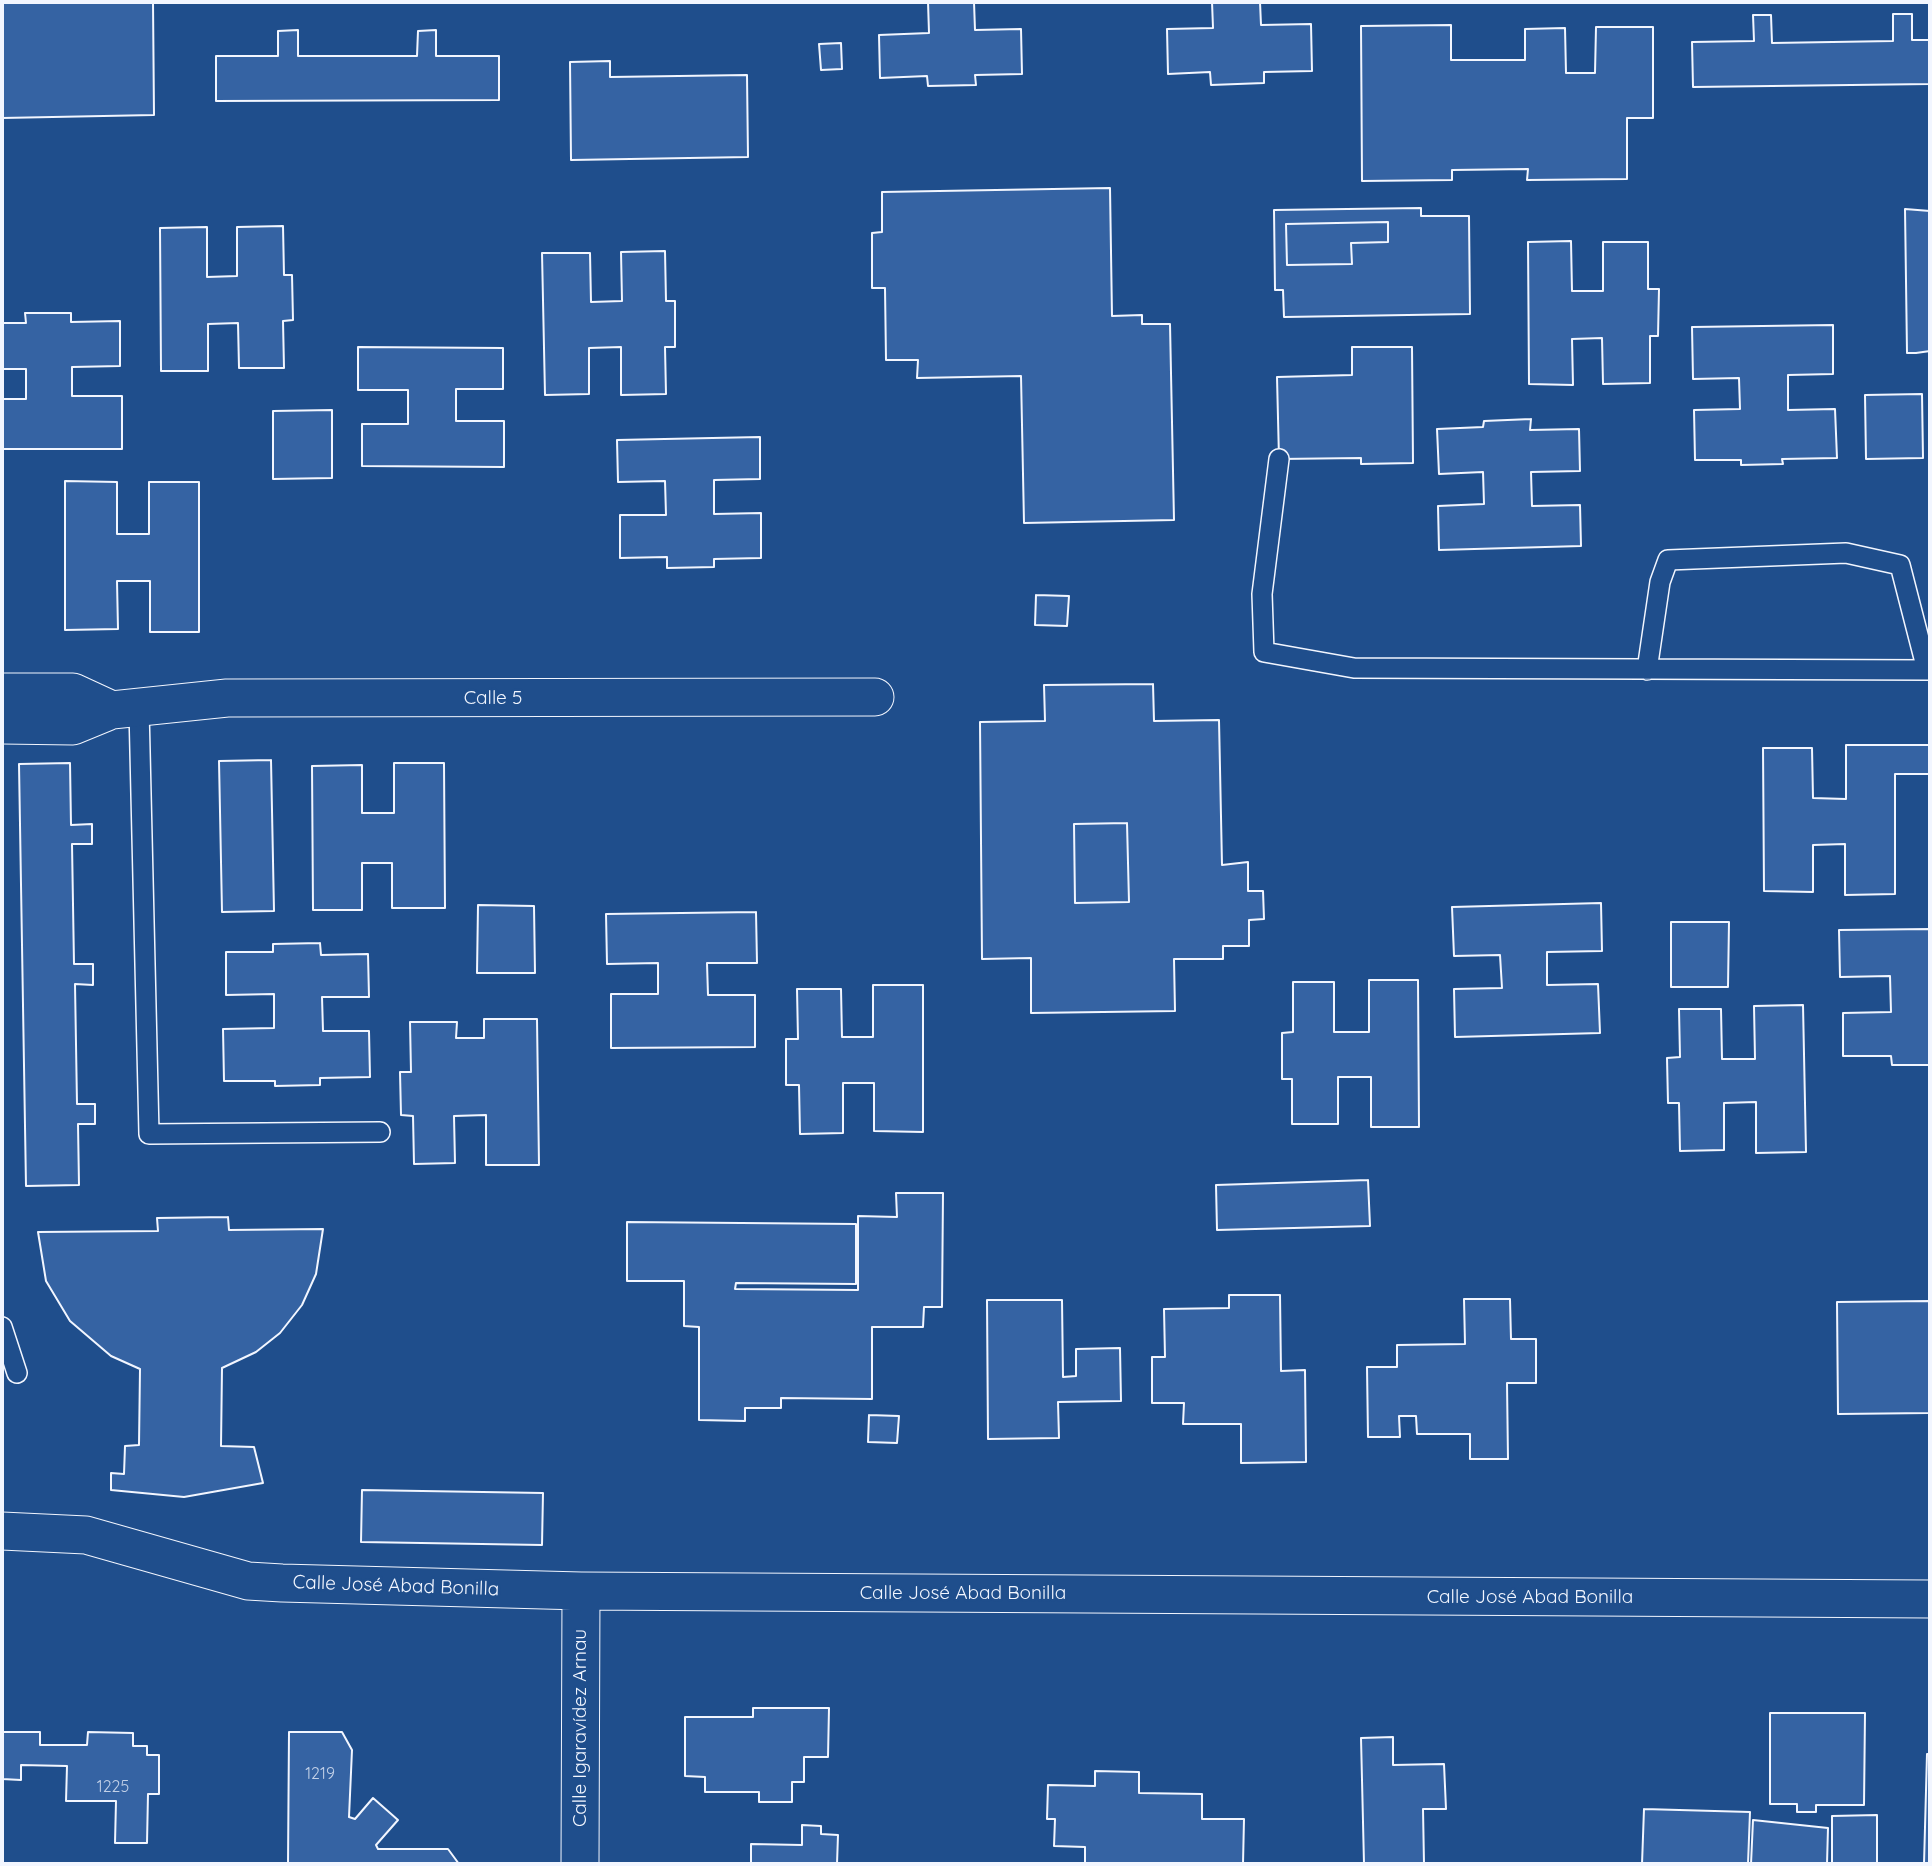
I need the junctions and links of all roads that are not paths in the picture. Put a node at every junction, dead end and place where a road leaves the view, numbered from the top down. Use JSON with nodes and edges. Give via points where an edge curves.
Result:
{"nodes":[{"id":1,"x":1279,"y":459,"type":"dead end"},
{"id":2,"x":1647,"y":670,"type":"junction"},
{"id":3,"x":1928,"y":670,"type":"edge"},
{"id":4,"x":2,"y":692,"type":"edge"},
{"id":5,"x":875,"y":697,"type":"dead end"},
{"id":6,"x":126,"y":709,"type":"junction"},
{"id":7,"x":2,"y":725,"type":"edge"},
{"id":8,"x":380,"y":1132,"type":"dead end"},
{"id":9,"x":2,"y":1327,"type":"edge"},
{"id":10,"x":17,"y":1373,"type":"dead end"},
{"id":11,"x":2,"y":1531,"type":"edge"},
{"id":12,"x":581,"y":1591,"type":"junction"},
{"id":13,"x":1930,"y":1599,"type":"edge"},
{"id":14,"x":579,"y":1864,"type":"edge"}],
"edges":[{"from":1,"to":2,"type":"lane","via":[[1262,594],[1264,652],[1353,668]]},
{"from":2,"to":3,"type":"lane"},
{"from":2,"to":3,"type":"lane","via":[[1660,582],[1668,560],[1846,553],[1900,565]]},
{"from":4,"to":6,"type":"street","via":[[73,692]]},
{"from":5,"to":6,"type":"street","name":"Calle 5","via":[[227,698]]},
{"from":6,"to":7,"type":"street","name":"Calle 5","via":[[73,726]]},
{"from":6,"to":8,"type":"lane","via":[[149,1134]]},
{"from":9,"to":10,"type":"lane"},
{"from":11,"to":12,"type":"street","name":"Calle José Abad Bonilla","via":[[86,1535],[248,1581]]},
{"from":12,"to":13,"type":"street","name":"Calle José Abad Bonilla"},
{"from":12,"to":14,"type":"street","name":"Calle Igaravídez Arnau"}]}
